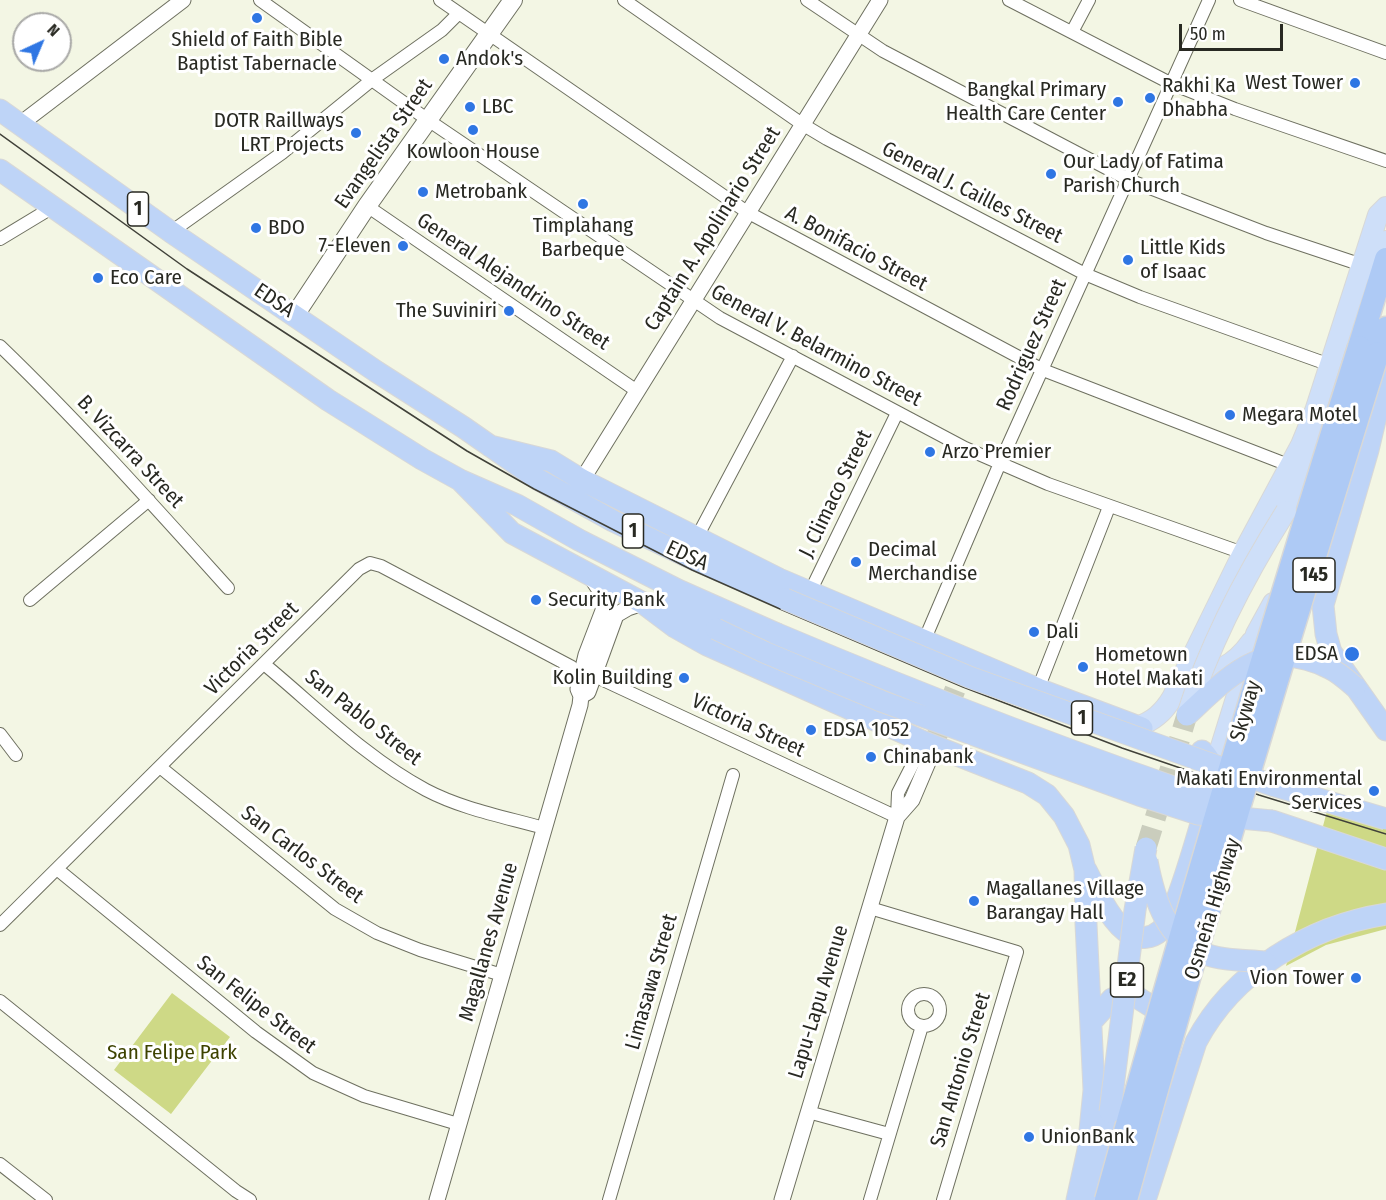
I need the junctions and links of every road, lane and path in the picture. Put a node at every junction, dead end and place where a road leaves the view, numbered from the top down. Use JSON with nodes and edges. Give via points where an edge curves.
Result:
{"nodes":[{"id":1,"x":183,"y":0,"type":"edge"},
{"id":2,"x":260,"y":0,"type":"edge"},
{"id":3,"x":440,"y":0,"type":"edge"},
{"id":4,"x":513,"y":0,"type":"edge"},
{"id":5,"x":624,"y":0,"type":"edge"},
{"id":6,"x":807,"y":0,"type":"edge"},
{"id":7,"x":880,"y":0,"type":"edge"},
{"id":8,"x":1009,"y":0,"type":"edge"},
{"id":9,"x":1089,"y":0,"type":"edge"},
{"id":10,"x":1209,"y":0,"type":"edge"},
{"id":11,"x":1240,"y":0,"type":"edge"},
{"id":12,"x":459,"y":13,"type":"junction"},
{"id":13,"x":1072,"y":32,"type":"junction"},
{"id":14,"x":489,"y":34,"type":"junction"},
{"id":15,"x":858,"y":35,"type":"junction"},
{"id":16,"x":1386,"y":53,"type":"edge"},
{"id":17,"x":373,"y":79,"type":"junction"},
{"id":18,"x":1172,"y":84,"type":"junction"},
{"id":19,"x":0,"y":110,"type":"edge"},
{"id":20,"x":428,"y":120,"type":"junction"},
{"id":21,"x":802,"y":124,"type":"junction"},
{"id":22,"x":19,"y":125,"type":"junction"},
{"id":23,"x":1386,"y":161,"type":"edge"},
{"id":24,"x":0,"y":170,"type":"edge"},
{"id":25,"x":1129,"y":180,"type":"junction"},
{"id":26,"x":367,"y":206,"type":"junction"},
{"id":27,"x":53,"y":207,"type":"junction"},
{"id":28,"x":1386,"y":207,"type":"edge"},
{"id":29,"x":747,"y":212,"type":"junction"},
{"id":30,"x":171,"y":232,"type":"junction"},
{"id":31,"x":0,"y":239,"type":"edge"},
{"id":32,"x":1386,"y":241,"type":"edge"},
{"id":33,"x":1386,"y":260,"type":"edge"},
{"id":34,"x":1362,"y":265,"type":"junction"},
{"id":35,"x":1085,"y":274,"type":"junction"},
{"id":36,"x":693,"y":301,"type":"junction"},
{"id":37,"x":295,"y":315,"type":"junction"},
{"id":38,"x":1386,"y":328,"type":"edge"},
{"id":39,"x":0,"y":346,"type":"edge"},
{"id":40,"x":1386,"y":349,"type":"edge"},
{"id":41,"x":793,"y":356,"type":"junction"},
{"id":42,"x":1330,"y":365,"type":"junction"},
{"id":43,"x":1043,"y":370,"type":"junction"},
{"id":44,"x":1386,"y":374,"type":"edge"},
{"id":45,"x":637,"y":391,"type":"junction"},
{"id":46,"x":897,"y":413,"type":"junction"},
{"id":47,"x":490,"y":446,"type":"junction"},
{"id":48,"x":1000,"y":463,"type":"junction"},
{"id":49,"x":1291,"y":466,"type":"junction"},
{"id":50,"x":460,"y":480,"type":"junction"},
{"id":51,"x":582,"y":480,"type":"junction"},
{"id":52,"x":149,"y":500,"type":"junction"},
{"id":53,"x":1336,"y":501,"type":"junction"},
{"id":54,"x":1109,"y":507,"type":"junction"},
{"id":55,"x":696,"y":539,"type":"junction"},
{"id":56,"x":1243,"y":553,"type":"junction"},
{"id":57,"x":589,"y":574,"type":"junction"},
{"id":58,"x":228,"y":588,"type":"dead end"},
{"id":59,"x":810,"y":592,"type":"junction"},
{"id":60,"x":30,"y":600,"type":"dead end"},
{"id":61,"x":643,"y":603,"type":"junction"},
{"id":62,"x":1256,"y":634,"type":"junction"},
{"id":63,"x":924,"y":641,"type":"junction"},
{"id":64,"x":1191,"y":655,"type":"junction"},
{"id":65,"x":264,"y":664,"type":"junction"},
{"id":66,"x":583,"y":671,"type":"junction"},
{"id":67,"x":1355,"y":687,"type":"junction"},
{"id":68,"x":1038,"y":689,"type":"junction"},
{"id":69,"x":1187,"y":715,"type":"joint"},
{"id":70,"x":1137,"y":727,"type":"junction"},
{"id":71,"x":1386,"y":730,"type":"edge"},
{"id":72,"x":0,"y":734,"type":"edge"},
{"id":73,"x":932,"y":742,"type":"junction"},
{"id":74,"x":16,"y":755,"type":"dead end"},
{"id":75,"x":160,"y":768,"type":"junction"},
{"id":76,"x":733,"y":775,"type":"dead end"},
{"id":77,"x":1213,"y":783,"type":"junction"},
{"id":78,"x":897,"y":817,"type":"junction"},
{"id":79,"x":1386,"y":819,"type":"edge"},
{"id":80,"x":1272,"y":821,"type":"junction"},
{"id":81,"x":544,"y":828,"type":"junction"},
{"id":82,"x":1386,"y":859,"type":"edge"},
{"id":83,"x":57,"y":869,"type":"junction"},
{"id":84,"x":1085,"y":870,"type":"junction"},
{"id":85,"x":1176,"y":900,"type":"junction"},
{"id":86,"x":870,"y":908,"type":"junction"},
{"id":87,"x":1386,"y":914,"type":"edge"},
{"id":88,"x":0,"y":925,"type":"edge"},
{"id":89,"x":1265,"y":962,"type":"junction"},
{"id":90,"x":502,"y":975,"type":"junction"},
{"id":91,"x":0,"y":1001,"type":"edge"},
{"id":92,"x":1090,"y":1022,"type":"junction"},
{"id":93,"x":922,"y":1026,"type":"dead end"},
{"id":94,"x":1165,"y":1029,"type":"junction"},
{"id":95,"x":1179,"y":1060,"type":"junction"},
{"id":96,"x":808,"y":1112,"type":"junction"},
{"id":97,"x":458,"y":1125,"type":"junction"},
{"id":98,"x":889,"y":1134,"type":"junction"},
{"id":99,"x":0,"y":1164,"type":"edge"},
{"id":100,"x":46,"y":1200,"type":"edge"},
{"id":101,"x":250,"y":1200,"type":"edge"},
{"id":102,"x":437,"y":1200,"type":"edge"},
{"id":103,"x":609,"y":1200,"type":"edge"},
{"id":104,"x":782,"y":1200,"type":"edge"},
{"id":105,"x":870,"y":1200,"type":"edge"},
{"id":106,"x":943,"y":1200,"type":"edge"},
{"id":107,"x":1077,"y":1200,"type":"edge"},
{"id":108,"x":1094,"y":1200,"type":"edge"},
{"id":109,"x":1106,"y":1200,"type":"edge"},
{"id":110,"x":1127,"y":1200,"type":"edge"},
{"id":111,"x":1145,"y":1200,"type":"edge"}],
"edges":[{"from":1,"to":22,"type":"street"},
{"from":2,"to":17,"type":"street","name":"General V. Belarmino Street"},
{"from":3,"to":12,"type":"street","name":"A. Bonifacio Street"},
{"from":4,"to":14,"type":"main road","name":"Evangelista Street"},
{"from":5,"to":21,"type":"street","name":"General J. Cailles Street"},
{"from":6,"to":15,"type":"street"},
{"from":7,"to":15,"type":"street","name":"Captain A. Apolinario Street"},
{"from":8,"to":13,"type":"street"},
{"from":9,"to":13,"type":"street"},
{"from":10,"to":18,"type":"street","name":"Rodriguez Street"},
{"from":11,"to":16,"type":"street"},
{"from":12,"to":14,"type":"street","name":"A. Bonifacio Street"},
{"from":12,"to":17,"type":"street","via":[[442,30]]},
{"from":13,"to":18,"type":"street"},
{"from":14,"to":20,"type":"main road","name":"Evangelista Street"},
{"from":14,"to":29,"type":"street","name":"A. Bonifacio Street"},
{"from":15,"to":21,"type":"street","name":"Captain A. Apolinario Street"},
{"from":15,"to":25,"type":"street"},
{"from":17,"to":20,"type":"street","name":"General V. Belarmino Street"},
{"from":17,"to":30,"type":"street","via":[[282,153]]},
{"from":18,"to":23,"type":"street","via":[[1235,110]]},
{"from":18,"to":25,"type":"street","name":"Rodriguez Street"},
{"from":19,"to":22,"type":"highway","name":"EDSA","number":"1"},
{"from":20,"to":26,"type":"main road","name":"Evangelista Street"},
{"from":20,"to":36,"type":"street","name":"General V. Belarmino Street"},
{"from":21,"to":29,"type":"street","name":"Captain A. Apolinario Street"},
{"from":21,"to":35,"type":"street","name":"General J. Cailles Street"},
{"from":22,"to":30,"type":"highway","name":"EDSA","number":"1"},
{"from":24,"to":27,"type":"highway","name":"EDSA","number":"1"},
{"from":25,"to":34,"type":"street"},
{"from":25,"to":35,"type":"street","name":"Rodriguez Street"},
{"from":26,"to":37,"type":"main road","name":"Evangelista Street"},
{"from":26,"to":45,"type":"street","name":"General Alejandrino Street"},
{"from":27,"to":31,"type":"street"},
{"from":27,"to":50,"type":"highway","name":"EDSA","number":"1","via":[[328,400]]},
{"from":28,"to":34,"type":"main road","via":[[1378,215]]},
{"from":29,"to":36,"type":"street","name":"Captain A. Apolinario Street"},
{"from":29,"to":43,"type":"street","name":"A. Bonifacio Street"},
{"from":30,"to":37,"type":"highway","name":"EDSA","number":"1"},
{"from":32,"to":69,"type":"main road","bridge":true,"via":[[1346,366],[1306,471],[1212,645]]},
{"from":33,"to":109,"type":"highway","name":"Skyway","number":"E2","bridge":true,"via":[[1268,636]]},
{"from":34,"to":42,"type":"main road"},
{"from":35,"to":42,"type":"street","name":"General J. Cailles Street"},
{"from":35,"to":43,"type":"street","name":"Rodriguez Street"},
{"from":36,"to":41,"type":"street","name":"General V. Belarmino Street"},
{"from":36,"to":45,"type":"street","name":"Captain A. Apolinario Street"},
{"from":37,"to":47,"type":"highway","name":"EDSA","number":"1"},
{"from":38,"to":110,"type":"highway","name":"Skyway","bridge":true,"via":[[1217,879]]},
{"from":39,"to":52,"type":"street","name":"B. Vizcarra Street"},
{"from":40,"to":53,"type":"main road","name":"Osmeña Highway","number":"145"},
{"from":41,"to":46,"type":"street","name":"General V. Belarmino Street"},
{"from":41,"to":55,"type":"street"},
{"from":42,"to":49,"type":"main road"},
{"from":43,"to":48,"type":"street","name":"Rodriguez Street"},
{"from":43,"to":49,"type":"street","name":"A. Bonifacio Street"},
{"from":44,"to":67,"type":"highway","bridge":true,"via":[[1323,605],[1331,652]]},
{"from":45,"to":51,"type":"street","name":"Captain A. Apolinario Street"},
{"from":46,"to":48,"type":"street","name":"General V. Belarmino Street"},
{"from":46,"to":59,"type":"street","name":"J. Climaco Street"},
{"from":47,"to":51,"type":"highway","number":"1","via":[[551,462]]},
{"from":47,"to":79,"type":"highway","name":"EDSA","number":"1","bridge":true,"via":[[539,480],[613,521],[969,677],[1241,775]]},
{"from":48,"to":54,"type":"street","name":"General V. Belarmino Street"},
{"from":48,"to":63,"type":"street","name":"Rodriguez Street"},
{"from":49,"to":56,"type":"main road"},
{"from":50,"to":57,"type":"highway","name":"EDSA","number":"1","via":[[512,533]]},
{"from":50,"to":80,"type":"highway","name":"EDSA","number":"1","bridge":true,"via":[[519,506],[678,590],[875,676]]},
{"from":51,"to":55,"type":"highway","number":"1"},
{"from":52,"to":58,"type":"street","name":"B. Vizcarra Street"},
{"from":52,"to":60,"type":"street"},
{"from":53,"to":62,"type":"main road","via":[[1296,561]]},
{"from":53,"to":95,"type":"main road","name":"Osmeña Highway","number":"145"},
{"from":54,"to":56,"type":"street","name":"General V. Belarmino Street"},
{"from":54,"to":68,"type":"street"},
{"from":55,"to":59,"type":"highway","number":"1"},
{"from":56,"to":64,"type":"main road"},
{"from":57,"to":61,"type":"highway","number":"1"},
{"from":57,"to":66,"type":"street","name":"Magallanes Avenue","via":[[601,592],[604,608]]},
{"from":59,"to":63,"type":"highway","number":"1"},
{"from":61,"to":66,"type":"street","name":"Magallanes Avenue","via":[[616,615]]},
{"from":61,"to":73,"type":"highway","number":"1","via":[[707,645]]},
{"from":61,"to":80,"type":"highway","number":"1","bridge":true,"via":[[676,609],[764,652],[881,701],[1139,795],[1198,814]]},
{"from":62,"to":64,"type":"main road","via":[[1228,666],[1214,671],[1202,669]]},
{"from":62,"to":77,"type":"main road"},
{"from":63,"to":68,"type":"highway","number":"1","via":[[960,661]]},
{"from":64,"to":70,"type":"main road","via":[[1166,708]]},
{"from":65,"to":66,"type":"street","name":"Victoria Street","via":[[370,562]]},
{"from":65,"to":75,"type":"street","name":"Victoria Street"},
{"from":65,"to":81,"type":"street","name":"San Pablo Street","via":[[369,752],[428,791]]},
{"from":66,"to":78,"type":"street","name":"Victoria Street"},
{"from":66,"to":81,"type":"street","name":"Magallanes Avenue","via":[[578,689],[581,696]]},
{"from":67,"to":69,"type":"highway","bridge":true,"via":[[1316,662],[1277,656],[1242,667]]},
{"from":67,"to":71,"type":"highway"},
{"from":68,"to":70,"type":"highway","number":"1"},
{"from":70,"to":77,"type":"highway","via":[[1203,752],[1213,768]]},
{"from":72,"to":74,"type":"street"},
{"from":73,"to":78,"type":"street","name":"Lapu-Lapu Avenue","via":[[931,757],[912,800]]},
{"from":73,"to":84,"type":"highway","number":"1","via":[[1029,783],[1047,795],[1073,830]]},
{"from":75,"to":83,"type":"street","name":"Victoria Street"},
{"from":75,"to":90,"type":"street","name":"San Carlos Street","via":[[335,909],[409,946]]},
{"from":76,"to":103,"type":"street","name":"Limasawa Street"},
{"from":77,"to":85,"type":"highway"},
{"from":78,"to":86,"type":"street","name":"Lapu-Lapu Avenue"},
{"from":80,"to":82,"type":"highway","name":"EDSA","number":"1"},
{"from":81,"to":90,"type":"street","name":"Magallanes Avenue"},
{"from":83,"to":88,"type":"street","name":"Victoria Street"},
{"from":83,"to":97,"type":"street","name":"San Felipe Street","via":[[224,1006],[313,1073],[364,1096]]},
{"from":84,"to":85,"type":"highway","via":[[1119,926],[1140,938],[1152,937],[1162,930]]},
{"from":84,"to":92,"type":"highway"},
{"from":85,"to":94,"type":"highway"},
{"from":86,"to":96,"type":"street","name":"Lapu-Lapu Avenue"},
{"from":86,"to":106,"type":"street","name":"San Antonio Street","via":[[1017,952]]},
{"from":87,"to":89,"type":"highway","via":[[1331,929]]},
{"from":89,"to":95,"type":"highway","via":[[1225,999]]},
{"from":89,"to":108,"type":"highway","number":"E2","bridge":true,"via":[[1206,955],[1179,938],[1163,916],[1150,879],[1146,848]]},
{"from":90,"to":97,"type":"street","name":"Magallanes Avenue"},
{"from":91,"to":101,"type":"street"},
{"from":92,"to":94,"type":"highway","via":[[1112,999],[1135,996],[1154,1008]]},
{"from":92,"to":107,"type":"highway","via":[[1093,1101]]},
{"from":93,"to":98,"type":"street"},
{"from":94,"to":95,"type":"highway"},
{"from":95,"to":110,"type":"highway"},
{"from":95,"to":111,"type":"highway"},
{"from":96,"to":98,"type":"street"},
{"from":96,"to":104,"type":"street","name":"Lapu-Lapu Avenue"},
{"from":97,"to":102,"type":"street","name":"Magallanes Avenue"},
{"from":98,"to":105,"type":"street"},
{"from":99,"to":100,"type":"street"}]}
